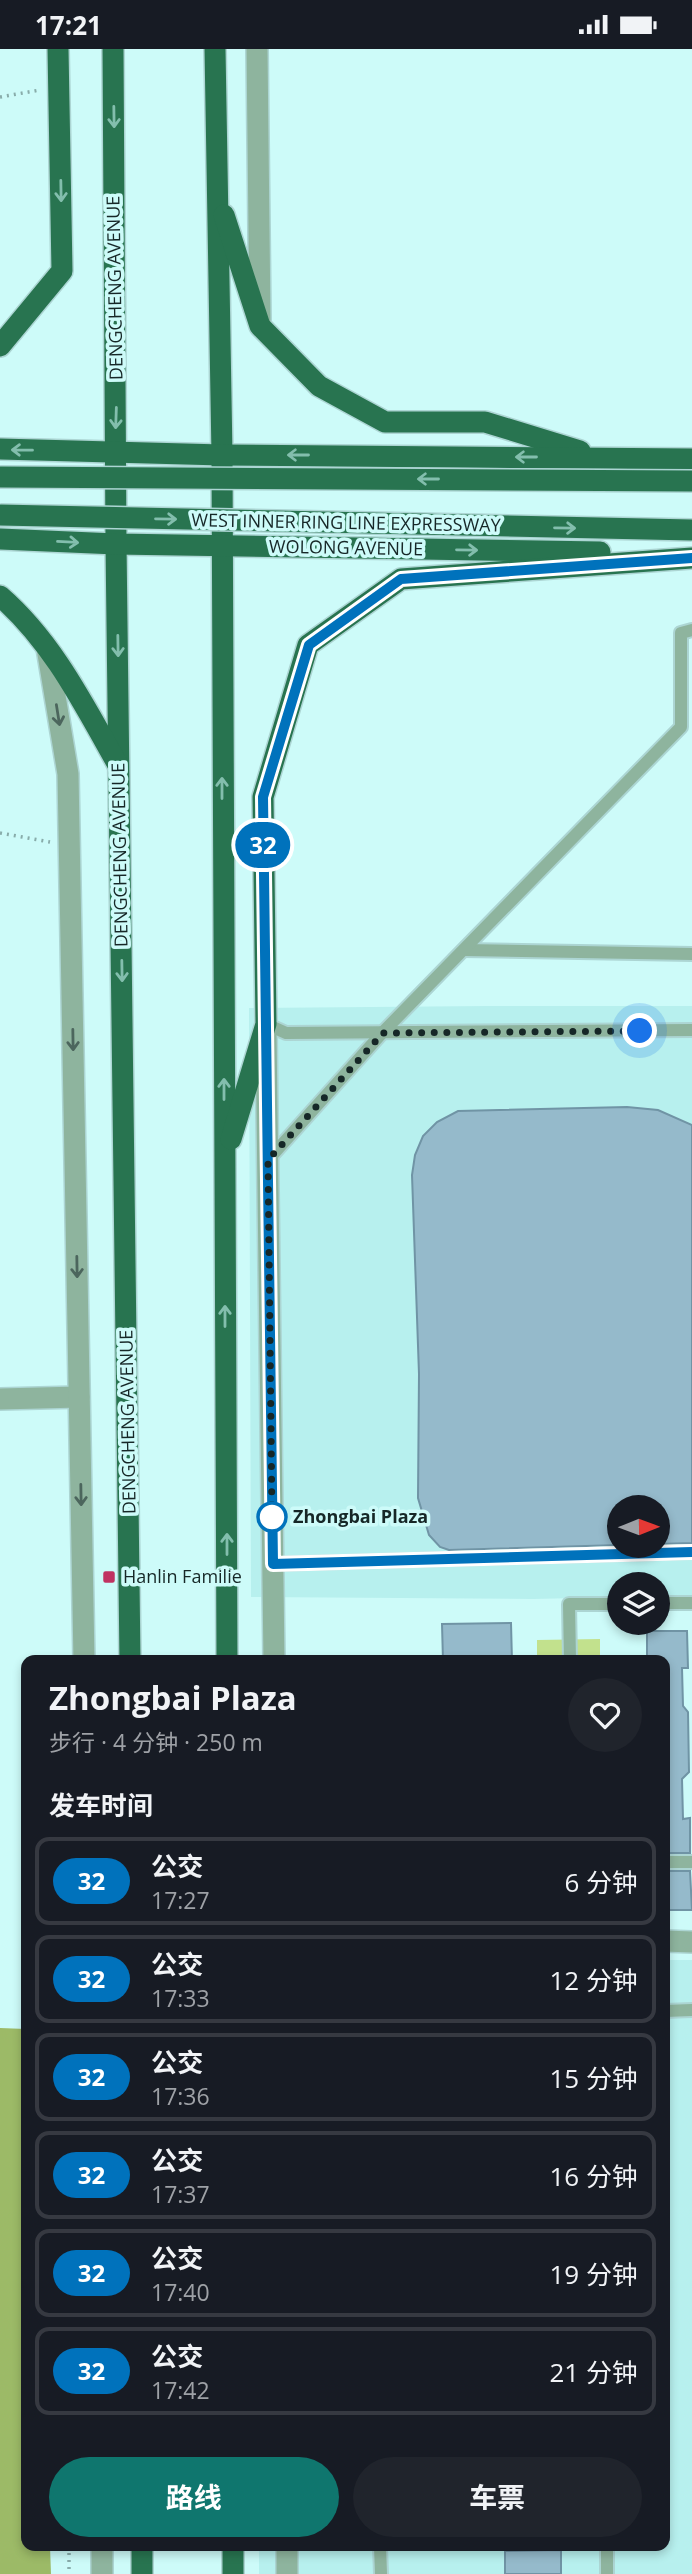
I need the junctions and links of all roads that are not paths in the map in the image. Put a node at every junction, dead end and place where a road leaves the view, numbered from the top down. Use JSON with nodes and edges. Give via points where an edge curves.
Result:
{"nodes":[{"id":1,"x":58,"y":49,"type":"edge"},
{"id":2,"x":113,"y":49,"type":"edge"},
{"id":3,"x":215,"y":49,"type":"edge"},
{"id":4,"x":257,"y":49,"type":"edge"},
{"id":5,"x":217,"y":195,"type":"junction"},
{"id":6,"x":260,"y":326,"type":"junction"},
{"id":7,"x":0,"y":347,"type":"edge"},
{"id":8,"x":0,"y":449,"type":"edge"},
{"id":9,"x":115,"y":452,"type":"junction"},
{"id":10,"x":222,"y":455,"type":"junction"},
{"id":11,"x":602,"y":457,"type":"junction"},
{"id":12,"x":692,"y":459,"type":"edge"},
{"id":13,"x":0,"y":477,"type":"edge"},
{"id":14,"x":692,"y":481,"type":"edge"},
{"id":15,"x":0,"y":515,"type":"edge"},
{"id":16,"x":692,"y":530,"type":"edge"},
{"id":17,"x":0,"y":539,"type":"edge"},
{"id":18,"x":116,"y":544,"type":"junction"},
{"id":19,"x":221,"y":545,"type":"junction"},
{"id":20,"x":692,"y":556,"type":"edge"},
{"id":21,"x":0,"y":596,"type":"edge"},
{"id":22,"x":692,"y":630,"type":"edge"},
{"id":23,"x":47,"y":648,"type":"junction"},
{"id":24,"x":119,"y":768,"type":"junction"},
{"id":25,"x":464,"y":950,"type":"junction"},
{"id":26,"x":692,"y":954,"type":"edge"},
{"id":27,"x":266,"y":1024,"type":"junction"},
{"id":28,"x":692,"y":1030,"type":"edge"},
{"id":29,"x":383,"y":1033,"type":"junction"},
{"id":30,"x":224,"y":1159,"type":"junction"},
{"id":31,"x":268,"y":1160,"type":"junction"},
{"id":32,"x":79,"y":1397,"type":"junction"},
{"id":33,"x":0,"y":1399,"type":"edge"},
{"id":34,"x":692,"y":1552,"type":"edge"},
{"id":35,"x":273,"y":1564,"type":"junction"},
{"id":36,"x":670,"y":1603,"type":"edge"},
{"id":37,"x":692,"y":1603,"type":"edge"},
{"id":38,"x":607,"y":1604,"type":"edge"},
{"id":39,"x":84,"y":1655,"type":"edge"},
{"id":40,"x":131,"y":1655,"type":"edge"},
{"id":41,"x":227,"y":1655,"type":"edge"},
{"id":42,"x":274,"y":1655,"type":"edge"},
{"id":43,"x":570,"y":1655,"type":"edge"},
{"id":44,"x":670,"y":1862,"type":"edge"},
{"id":45,"x":692,"y":1862,"type":"edge"},
{"id":46,"x":670,"y":1941,"type":"edge"},
{"id":47,"x":692,"y":1942,"type":"edge"},
{"id":48,"x":692,"y":2010,"type":"edge"},
{"id":49,"x":670,"y":2011,"type":"edge"},
{"id":50,"x":102,"y":2551,"type":"edge"},
{"id":51,"x":142,"y":2551,"type":"edge"},
{"id":52,"x":233,"y":2551,"type":"edge"},
{"id":53,"x":287,"y":2551,"type":"edge"},
{"id":54,"x":380,"y":2551,"type":"edge"},
{"id":55,"x":607,"y":2551,"type":"edge"},
{"id":56,"x":102,"y":2574,"type":"edge"},
{"id":57,"x":142,"y":2574,"type":"edge"},
{"id":58,"x":233,"y":2574,"type":"edge"},
{"id":59,"x":287,"y":2574,"type":"edge"},
{"id":60,"x":380,"y":2574,"type":"edge"},
{"id":61,"x":607,"y":2574,"type":"edge"}],
"edges":[{"from":1,"to":7,"type":"highway","one_way":true,"via":[[62,271]]},
{"from":2,"to":9,"type":"highway","name":"DENGCHENG AVENUE","one_way":true},
{"from":3,"to":5,"type":"highway"},
{"from":4,"to":6,"type":"street"},
{"from":5,"to":6,"type":"highway"},
{"from":5,"to":10,"type":"highway"},
{"from":6,"to":11,"type":"highway","via":[[319,386],[385,422],[485,422]]},
{"from":9,"to":8,"type":"highway","one_way":true},
{"from":9,"to":10,"type":"highway"},
{"from":9,"to":18,"type":"highway","name":"DENGCHENG AVENUE"},
{"from":11,"to":10,"type":"highway","one_way":true},
{"from":10,"to":19,"type":"highway"},
{"from":11,"to":12,"type":"highway"},
{"from":14,"to":13,"type":"highway","one_way":true,"bridge":true},
{"from":15,"to":16,"type":"highway","name":"WEST INNER RING LINE EXPRESSWAY","one_way":true,"bridge":true},
{"from":17,"to":18,"type":"highway","name":"WOLONG AVENUE","one_way":true},
{"from":18,"to":19,"type":"highway","name":"WOLONG AVENUE"},
{"from":18,"to":24,"type":"highway","name":"DENGCHENG AVENUE","one_way":true},
{"from":19,"to":20,"type":"highway","name":"WOLONG AVENUE","one_way":true},
{"from":30,"to":19,"type":"highway","one_way":true},
{"from":20,"to":27,"type":"highway","via":[[401,579],[309,645],[263,797]]},
{"from":21,"to":23,"type":"highway"},
{"from":22,"to":25,"type":"lane","via":[[681,633],[681,727]]},
{"from":23,"to":24,"type":"highway"},
{"from":23,"to":32,"type":"street","one_way":true,"via":[[68,774]]},
{"from":24,"to":40,"type":"highway","name":"DENGCHENG AVENUE","one_way":true},
{"from":25,"to":26,"type":"lane"},
{"from":25,"to":29,"type":"lane"},
{"from":27,"to":29,"type":"lane","via":[[286,1033]]},
{"from":27,"to":30,"type":"highway"},
{"from":27,"to":31,"type":"street"},
{"from":28,"to":29,"type":"lane"},
{"from":29,"to":31,"type":"lane"},
{"from":41,"to":30,"type":"highway","one_way":true},
{"from":31,"to":35,"type":"street"},
{"from":32,"to":33,"type":"street"},
{"from":32,"to":39,"type":"street","one_way":true},
{"from":34,"to":35,"type":"lane"},
{"from":35,"to":42,"type":"street"},
{"from":36,"to":37,"type":"lane"},
{"from":38,"to":43,"type":"lane","via":[[569,1604]]},
{"from":44,"to":45,"type":"lane"},
{"from":46,"to":47,"type":"street"},
{"from":48,"to":49,"type":"lane"},
{"from":50,"to":56,"type":"street"},
{"from":51,"to":57,"type":"highway"},
{"from":52,"to":58,"type":"highway"},
{"from":53,"to":59,"type":"street"},
{"from":54,"to":60,"type":"lane"},
{"from":55,"to":61,"type":"lane"}]}
